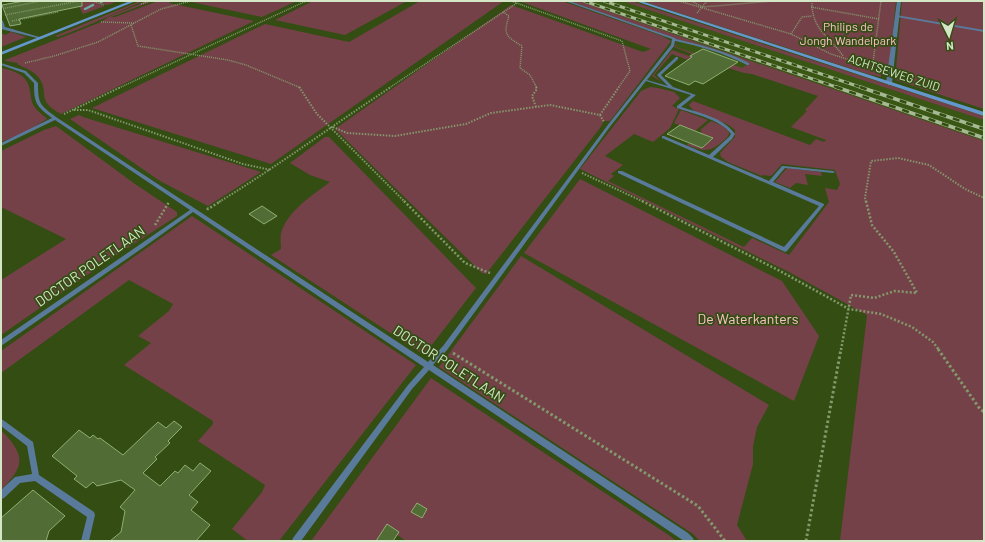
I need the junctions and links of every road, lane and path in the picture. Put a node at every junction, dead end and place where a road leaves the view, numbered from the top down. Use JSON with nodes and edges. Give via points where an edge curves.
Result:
{"nodes":[{"id":1,"x":4,"y":1,"type":"edge"},
{"id":2,"x":41,"y":1,"type":"edge"},
{"id":3,"x":79,"y":1,"type":"edge"},
{"id":4,"x":134,"y":1,"type":"edge"},
{"id":5,"x":191,"y":1,"type":"edge"},
{"id":6,"x":306,"y":1,"type":"edge"},
{"id":7,"x":511,"y":1,"type":"edge"},
{"id":8,"x":566,"y":1,"type":"edge"},
{"id":9,"x":636,"y":1,"type":"edge"},
{"id":10,"x":679,"y":1,"type":"edge"},
{"id":11,"x":691,"y":1,"type":"edge"},
{"id":12,"x":707,"y":1,"type":"edge"},
{"id":13,"x":773,"y":1,"type":"edge"},
{"id":14,"x":812,"y":1,"type":"edge"},
{"id":15,"x":881,"y":1,"type":"edge"},
{"id":16,"x":899,"y":1,"type":"edge"},
{"id":17,"x":1,"y":2,"type":"edge"},
{"id":18,"x":517,"y":3,"type":"junction"},
{"id":19,"x":702,"y":7,"type":"junction"},
{"id":20,"x":811,"y":7,"type":"junction"},
{"id":21,"x":1,"y":9,"type":"edge"},
{"id":22,"x":58,"y":12,"type":"dead end"},
{"id":23,"x":503,"y":12,"type":"junction"},
{"id":24,"x":1,"y":16,"type":"edge"},
{"id":25,"x":812,"y":16,"type":"junction"},
{"id":26,"x":897,"y":16,"type":"junction"},
{"id":27,"x":693,"y":19,"type":"junction"},
{"id":28,"x":879,"y":19,"type":"junction"},
{"id":29,"x":1,"y":22,"type":"edge"},
{"id":30,"x":98,"y":22,"type":"dead end"},
{"id":31,"x":134,"y":23,"type":"junction"},
{"id":32,"x":131,"y":25,"type":"junction"},
{"id":33,"x":984,"y":31,"type":"edge"},
{"id":34,"x":791,"y":34,"type":"junction"},
{"id":35,"x":41,"y":38,"type":"junction"},
{"id":36,"x":674,"y":40,"type":"junction"},
{"id":37,"x":670,"y":48,"type":"junction"},
{"id":38,"x":676,"y":50,"type":"dead end"},
{"id":39,"x":1,"y":54,"type":"edge"},
{"id":40,"x":193,"y":55,"type":"junction"},
{"id":41,"x":677,"y":58,"type":"dead end"},
{"id":42,"x":1,"y":64,"type":"edge"},
{"id":43,"x":24,"y":64,"type":"dead end"},
{"id":44,"x":748,"y":64,"type":"dead end"},
{"id":45,"x":872,"y":71,"type":"dead end"},
{"id":46,"x":645,"y":80,"type":"junction"},
{"id":47,"x":889,"y":83,"type":"junction"},
{"id":48,"x":672,"y":88,"type":"junction"},
{"id":49,"x":536,"y":107,"type":"junction"},
{"id":50,"x":984,"y":114,"type":"edge"},
{"id":51,"x":600,"y":115,"type":"junction"},
{"id":52,"x":56,"y":118,"type":"junction"},
{"id":53,"x":331,"y":127,"type":"junction"},
{"id":54,"x":608,"y":127,"type":"junction"},
{"id":55,"x":664,"y":137,"type":"dead end"},
{"id":56,"x":1,"y":145,"type":"edge"},
{"id":57,"x":710,"y":156,"type":"junction"},
{"id":58,"x":271,"y":170,"type":"junction"},
{"id":59,"x":576,"y":171,"type":"junction"},
{"id":60,"x":620,"y":172,"type":"dead end"},
{"id":61,"x":833,"y":172,"type":"dead end"},
{"id":62,"x":770,"y":183,"type":"junction"},
{"id":63,"x":176,"y":198,"type":"junction"},
{"id":64,"x":984,"y":198,"type":"edge"},
{"id":65,"x":208,"y":209,"type":"dead end"},
{"id":66,"x":193,"y":210,"type":"junction"},
{"id":67,"x":154,"y":227,"type":"dead end"},
{"id":68,"x":498,"y":276,"type":"junction"},
{"id":69,"x":849,"y":308,"type":"junction"},
{"id":70,"x":1,"y":343,"type":"edge"},
{"id":71,"x":445,"y":348,"type":"junction"},
{"id":72,"x":428,"y":366,"type":"junction"},
{"id":73,"x":984,"y":412,"type":"edge"},
{"id":74,"x":1,"y":422,"type":"edge"},
{"id":75,"x":36,"y":477,"type":"junction"},
{"id":76,"x":1,"y":495,"type":"edge"},
{"id":77,"x":85,"y":541,"type":"edge"},
{"id":78,"x":296,"y":541,"type":"edge"},
{"id":79,"x":690,"y":541,"type":"edge"},
{"id":80,"x":725,"y":541,"type":"edge"},
{"id":81,"x":806,"y":541,"type":"edge"}],
"edges":[{"from":1,"to":17,"type":"path"},
{"from":2,"to":21,"type":"path"},
{"from":3,"to":24,"type":"path"},
{"from":4,"to":35,"type":"street"},
{"from":5,"to":31,"type":"path","via":[[161,9]]},
{"from":6,"to":40,"type":"path"},
{"from":7,"to":18,"type":"path"},
{"from":8,"to":36,"type":"lane"},
{"from":9,"to":27,"type":"street","name":"ACHTSEWEG ZUID"},
{"from":10,"to":19,"type":"path"},
{"from":11,"to":19,"type":"path"},
{"from":12,"to":19,"type":"path"},
{"from":13,"to":19,"type":"path"},
{"from":14,"to":20,"type":"path"},
{"from":15,"to":28,"type":"path"},
{"from":16,"to":26,"type":"street"},
{"from":18,"to":23,"type":"path"},
{"from":18,"to":51,"type":"path","via":[[622,41],[630,71]]},
{"from":19,"to":27,"type":"path"},
{"from":19,"to":34,"type":"path"},
{"from":20,"to":25,"type":"path"},
{"from":20,"to":28,"type":"path"},
{"from":22,"to":29,"type":"path"},
{"from":23,"to":49,"type":"path","via":[[509,16],[505,29],[508,37],[522,46],[520,68],[530,75],[537,89],[532,96]]},
{"from":23,"to":53,"type":"path"},
{"from":25,"to":34,"type":"path","via":[[802,17]]},
{"from":25,"to":34,"type":"path","via":[[814,23],[844,57],[831,54]]},
{"from":26,"to":33,"type":"lane"},
{"from":26,"to":47,"type":"street"},
{"from":27,"to":47,"type":"street","name":"ACHTSEWEG ZUID"},
{"from":28,"to":45,"type":"path"},
{"from":29,"to":35,"type":"street","via":[[3,28]]},
{"from":30,"to":31,"type":"path"},
{"from":31,"to":32,"type":"path"},
{"from":32,"to":40,"type":"path","via":[[138,46]]},
{"from":32,"to":43,"type":"path","via":[[98,42]]},
{"from":35,"to":39,"type":"street"},
{"from":36,"to":37,"type":"lane"},
{"from":36,"to":44,"type":"lane","via":[[707,47]]},
{"from":37,"to":38,"type":"lane"},
{"from":37,"to":46,"type":"lane"},
{"from":40,"to":53,"type":"path","via":[[246,65],[301,88],[317,114]]},
{"from":40,"to":58,"type":"path","via":[[73,110],[88,110],[243,164]]},
{"from":41,"to":48,"type":"lane","via":[[659,75]]},
{"from":42,"to":52,"type":"lane","name":"DOCTOR POLETLAAN","via":[[25,72],[36,83],[36,101]]},
{"from":46,"to":48,"type":"lane"},
{"from":46,"to":54,"type":"lane"},
{"from":47,"to":50,"type":"street","name":"ACHTSEWEG ZUID"},
{"from":48,"to":57,"type":"lane","via":[[694,95],[678,107],[722,124],[732,132],[731,138]]},
{"from":49,"to":51,"type":"path","via":[[550,105]]},
{"from":49,"to":53,"type":"path","via":[[491,113],[466,124],[395,136],[347,134]]},
{"from":51,"to":54,"type":"path"},
{"from":52,"to":56,"type":"lane"},
{"from":52,"to":63,"type":"lane","name":"DOCTOR POLETLAAN"},
{"from":53,"to":58,"type":"path"},
{"from":53,"to":68,"type":"path","via":[[466,262]]},
{"from":54,"to":59,"type":"lane"},
{"from":55,"to":57,"type":"lane"},
{"from":57,"to":62,"type":"lane"},
{"from":58,"to":65,"type":"path"},
{"from":59,"to":68,"type":"lane"},
{"from":59,"to":69,"type":"path","via":[[656,208]]},
{"from":60,"to":62,"type":"lane","via":[[785,250],[822,205]]},
{"from":61,"to":62,"type":"lane","via":[[784,166]]},
{"from":63,"to":66,"type":"lane","name":"DOCTOR POLETLAAN"},
{"from":63,"to":67,"type":"path","via":[[169,201]]},
{"from":64,"to":69,"type":"path","via":[[965,190],[929,165],[898,158],[871,161],[865,198],[872,225],[894,252],[917,293],[895,291],[874,298],[851,295]]},
{"from":66,"to":70,"type":"lane","name":"DOCTOR POLETLAAN"},
{"from":66,"to":72,"type":"lane","name":"DOCTOR POLETLAAN"},
{"from":68,"to":71,"type":"lane"},
{"from":69,"to":73,"type":"path","via":[[881,314],[912,327],[933,342]]},
{"from":69,"to":81,"type":"path"},
{"from":71,"to":72,"type":"lane"},
{"from":71,"to":80,"type":"path","via":[[698,506]]},
{"from":72,"to":78,"type":"lane"},
{"from":72,"to":79,"type":"lane","name":"DOCTOR POLETLAAN"},
{"from":74,"to":75,"type":"lane","via":[[30,444]]},
{"from":75,"to":76,"type":"lane","via":[[18,480]]},
{"from":75,"to":77,"type":"lane","via":[[91,515]]}]}
